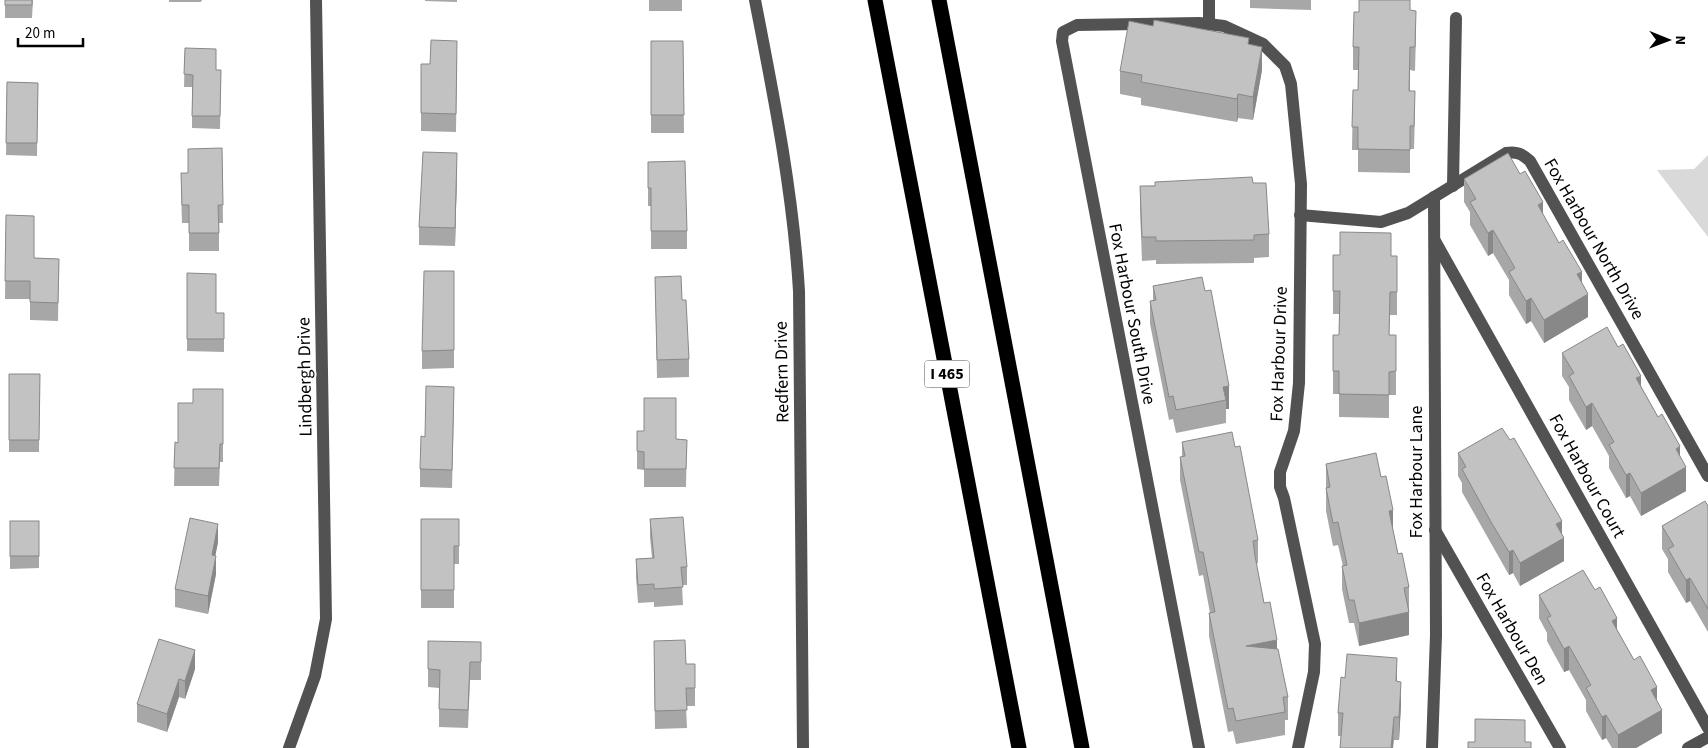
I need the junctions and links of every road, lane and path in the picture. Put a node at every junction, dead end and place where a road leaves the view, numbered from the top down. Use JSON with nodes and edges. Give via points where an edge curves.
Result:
{"nodes":[{"id":1,"x":316,"y":0,"type":"edge"},
{"id":2,"x":755,"y":0,"type":"edge"},
{"id":3,"x":875,"y":0,"type":"edge"},
{"id":4,"x":939,"y":0,"type":"edge"},
{"id":5,"x":1209,"y":0,"type":"edge"},
{"id":6,"x":1456,"y":18,"type":"dead end"},
{"id":7,"x":1209,"y":23,"type":"junction"},
{"id":8,"x":1453,"y":186,"type":"junction"},
{"id":9,"x":1434,"y":196,"type":"junction"},
{"id":10,"x":1300,"y":216,"type":"junction"},
{"id":11,"x":1435,"y":241,"type":"junction"},
{"id":12,"x":1708,"y":476,"type":"edge"},
{"id":13,"x":1434,"y":528,"type":"junction"},
{"id":14,"x":1708,"y":728,"type":"edge"},
{"id":15,"x":1708,"y":737,"type":"edge"},
{"id":16,"x":289,"y":748,"type":"edge"},
{"id":17,"x":803,"y":748,"type":"edge"},
{"id":18,"x":1019,"y":748,"type":"edge"},
{"id":19,"x":1082,"y":748,"type":"edge"},
{"id":20,"x":1199,"y":748,"type":"edge"},
{"id":21,"x":1298,"y":748,"type":"edge"},
{"id":22,"x":1432,"y":748,"type":"edge"},
{"id":23,"x":1560,"y":748,"type":"edge"},
{"id":24,"x":1688,"y":748,"type":"edge"}],
"edges":[{"from":1,"to":16,"type":"street","name":"Lindbergh Drive","via":[[326,619],[315,676]]},
{"from":2,"to":17,"type":"street","name":"Redfern Drive","via":[[786,160],[795,230]]},
{"from":3,"to":18,"type":"highway","number":"I 465"},
{"from":4,"to":19,"type":"highway"},
{"from":5,"to":7,"type":"street"},
{"from":6,"to":8,"type":"street"},
{"from":7,"to":10,"type":"street","name":"Fox Harbour Drive","via":[[1237,30],[1258,41],[1285,66],[1291,84],[1301,184]]},
{"from":7,"to":20,"type":"street","name":"Fox Harbour South Drive","via":[[1077,25],[1064,32],[1062,41]]},
{"from":8,"to":9,"type":"street","name":"Fox Harbour North Drive"},
{"from":8,"to":12,"type":"street","name":"Fox Harbour North Drive","via":[[1506,153],[1521,154],[1530,161]]},
{"from":9,"to":10,"type":"street","name":"Fox Harbour North Drive","via":[[1408,213],[1382,222]]},
{"from":9,"to":11,"type":"street","name":"Fox Harbour Lane"},
{"from":10,"to":21,"type":"street","name":"Fox Harbour Drive","via":[[1299,383],[1294,431],[1280,472],[1280,487],[1315,644],[1314,672]]},
{"from":11,"to":13,"type":"street","name":"Fox Harbour Lane"},
{"from":11,"to":14,"type":"street","name":"Fox Harbour Court"},
{"from":13,"to":22,"type":"street","name":"Fox Harbour Lane","via":[[1436,635]]},
{"from":13,"to":23,"type":"street","name":"Fox Harbour Den"},
{"from":15,"to":24,"type":"street"}]}
